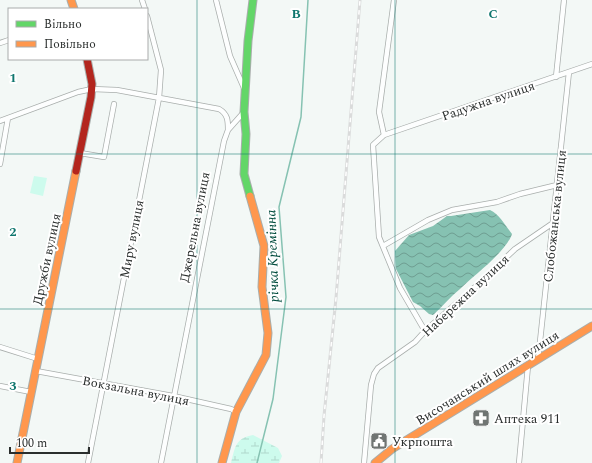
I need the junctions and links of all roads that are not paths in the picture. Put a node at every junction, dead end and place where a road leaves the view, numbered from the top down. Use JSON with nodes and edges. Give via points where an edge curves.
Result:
{"nodes":[{"id":1,"x":216,"y":0,"type":"edge"},
{"id":2,"x":254,"y":0,"type":"edge"},
{"id":3,"x":394,"y":0,"type":"edge"},
{"id":4,"x":564,"y":0,"type":"edge"},
{"id":5,"x":148,"y":20,"type":"edge"},
{"id":6,"x":87,"y":60,"type":"edge"},
{"id":7,"x":592,"y":64,"type":"edge"},
{"id":8,"x":569,"y":72,"type":"junction"},
{"id":9,"x":556,"y":77,"type":"junction"},
{"id":10,"x":92,"y":89,"type":"junction"},
{"id":11,"x":246,"y":91,"type":"junction"},
{"id":12,"x":158,"y":98,"type":"junction"},
{"id":13,"x":114,"y":104,"type":"dead end"},
{"id":14,"x":244,"y":112,"type":"junction"},
{"id":15,"x":8,"y":118,"type":"junction"},
{"id":16,"x":0,"y":121,"type":"edge"},
{"id":17,"x":228,"y":130,"type":"junction"},
{"id":18,"x":384,"y":135,"type":"junction"},
{"id":19,"x":80,"y":153,"type":"junction"},
{"id":20,"x":0,"y":164,"type":"edge"},
{"id":21,"x":557,"y":185,"type":"junction"},
{"id":22,"x":553,"y":223,"type":"junction"},
{"id":23,"x":383,"y":246,"type":"junction"},
{"id":24,"x":592,"y":326,"type":"edge"},
{"id":25,"x":425,"y":331,"type":"junction"},
{"id":26,"x":0,"y":347,"type":"edge"},
{"id":27,"x":38,"y":359,"type":"junction"},
{"id":28,"x":538,"y":360,"type":"junction"},
{"id":29,"x":528,"y":366,"type":"junction"},
{"id":30,"x":36,"y":371,"type":"junction"},
{"id":31,"x":103,"y":384,"type":"junction"},
{"id":32,"x":0,"y":386,"type":"edge"},
{"id":33,"x":31,"y":392,"type":"junction"},
{"id":34,"x":173,"y":396,"type":"junction"},
{"id":35,"x":236,"y":412,"type":"junction"},
{"id":36,"x":18,"y":463,"type":"edge"},
{"id":37,"x":88,"y":463,"type":"edge"},
{"id":38,"x":161,"y":463,"type":"edge"},
{"id":39,"x":222,"y":463,"type":"edge"},
{"id":40,"x":364,"y":463,"type":"edge"},
{"id":41,"x":375,"y":463,"type":"edge"},
{"id":42,"x":519,"y":463,"type":"edge"}],
"edges":[{"from":1,"to":11,"type":"street","via":[[230,56]]},
{"from":2,"to":11,"type":"street","via":[[248,41]]},
{"from":3,"to":18,"type":"street","via":[[379,112]]},
{"from":4,"to":9,"type":"street"},
{"from":5,"to":12,"type":"street","name":"Миру вулиця","via":[[161,70]]},
{"from":6,"to":10,"type":"street","name":"Дружби вулиця"},
{"from":7,"to":8,"type":"street","name":"Радужна вулиця"},
{"from":8,"to":9,"type":"street","name":"Радужна вулиця"},
{"from":8,"to":21,"type":"street","name":"Слобожанська вулиця"},
{"from":9,"to":18,"type":"street","name":"Радужна вулиця"},
{"from":10,"to":12,"type":"street","via":[[118,90]]},
{"from":10,"to":15,"type":"street"},
{"from":10,"to":19,"type":"street","name":"Дружби вулиця"},
{"from":11,"to":14,"type":"street"},
{"from":12,"to":17,"type":"street","via":[[220,109],[228,120]]},
{"from":12,"to":31,"type":"street","name":"Миру вулиця"},
{"from":13,"to":19,"type":"street","via":[[104,157]]},
{"from":14,"to":17,"type":"street","name":"Джерельна вулиця"},
{"from":14,"to":35,"type":"street","via":[[244,174],[264,246],[262,287],[268,333],[266,355]]},
{"from":15,"to":16,"type":"street"},
{"from":15,"to":20,"type":"street"},
{"from":17,"to":34,"type":"street","name":"Джерельна вулиця"},
{"from":18,"to":23,"type":"street","via":[[373,145],[380,237]]},
{"from":19,"to":27,"type":"street","name":"Дружби вулиця"},
{"from":21,"to":22,"type":"street","name":"Слобожанська вулиця"},
{"from":21,"to":23,"type":"street","via":[[497,202],[452,210],[428,220]]},
{"from":22,"to":25,"type":"street","name":"Набережна вулиця","via":[[516,249]]},
{"from":22,"to":28,"type":"street","name":"Слобожанська вулиця"},
{"from":23,"to":25,"type":"street","via":[[400,288]]},
{"from":24,"to":28,"type":"street","name":"Височанський шлях вулиця"},
{"from":25,"to":40,"type":"street","name":"Набережна вулиця","via":[[415,342],[378,368],[374,374]]},
{"from":26,"to":27,"type":"street"},
{"from":27,"to":30,"type":"street","name":"Дружби вулиця"},
{"from":28,"to":29,"type":"street","name":"Височанський шлях вулиця"},
{"from":29,"to":41,"type":"street","name":"Височанський шлях вулиця","via":[[392,449]]},
{"from":29,"to":42,"type":"street"},
{"from":30,"to":31,"type":"street","name":"Вокзальна вулиця"},
{"from":30,"to":33,"type":"street","name":"Дружби вулиця"},
{"from":31,"to":34,"type":"street","name":"Вокзальна вулиця"},
{"from":31,"to":37,"type":"street","name":"Миру вулиця"},
{"from":32,"to":33,"type":"street"},
{"from":33,"to":36,"type":"street","name":"Дружби вулиця"},
{"from":34,"to":35,"type":"street","name":"Вокзальна вулиця"},
{"from":34,"to":38,"type":"street","name":"Джерельна вулиця"},
{"from":35,"to":39,"type":"street"}]}
